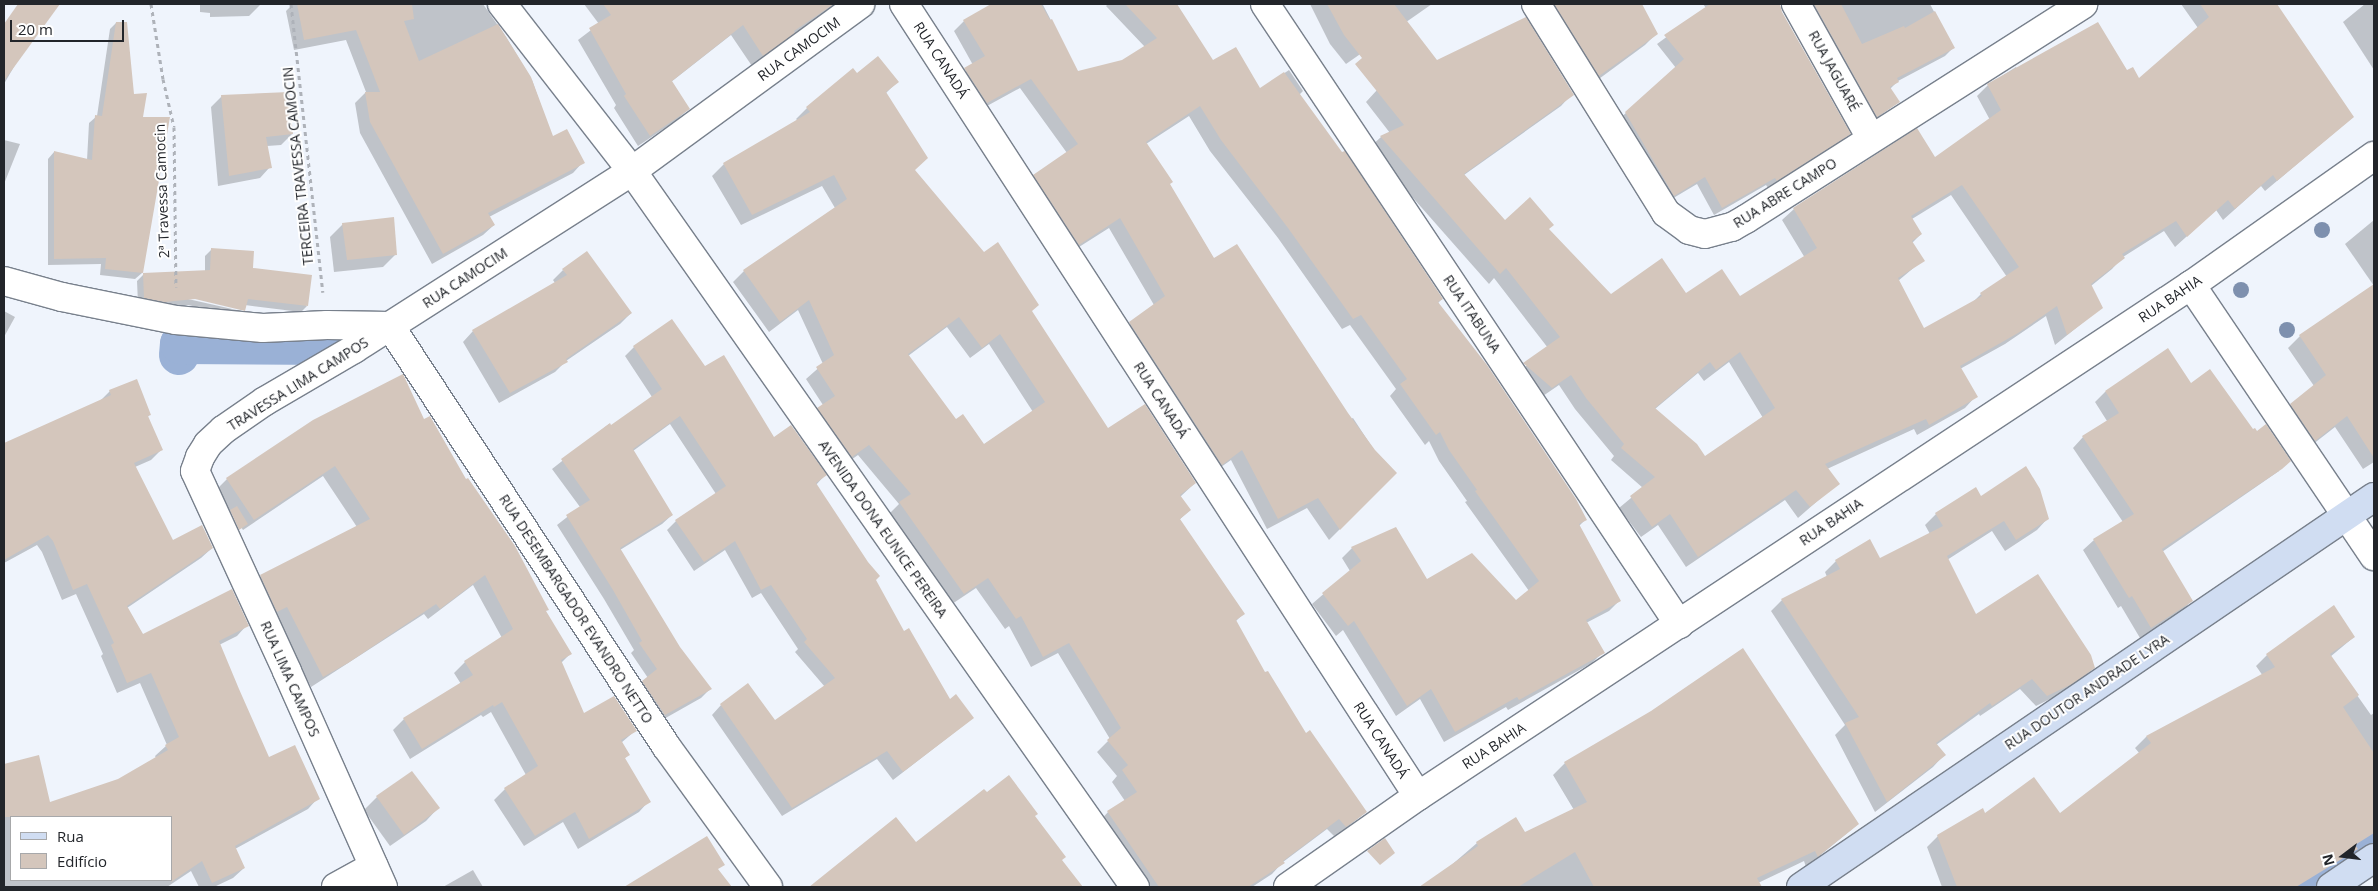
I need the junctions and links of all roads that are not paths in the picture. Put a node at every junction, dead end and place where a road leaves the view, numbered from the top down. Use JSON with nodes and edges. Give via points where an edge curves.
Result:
{"nodes":[{"id":1,"x":502,"y":4,"type":"edge"},
{"id":2,"x":860,"y":4,"type":"edge"},
{"id":3,"x":904,"y":4,"type":"edge"},
{"id":4,"x":1265,"y":4,"type":"edge"},
{"id":5,"x":1536,"y":4,"type":"edge"},
{"id":6,"x":1796,"y":4,"type":"edge"},
{"id":7,"x":2083,"y":4,"type":"edge"},
{"id":8,"x":1871,"y":138,"type":"junction"},
{"id":9,"x":2374,"y":156,"type":"edge"},
{"id":10,"x":632,"y":171,"type":"junction"},
{"id":11,"x":4,"y":281,"type":"edge"},
{"id":12,"x":2191,"y":286,"type":"junction"},
{"id":13,"x":390,"y":326,"type":"junction"},
{"id":14,"x":195,"y":471,"type":"joint"},
{"id":15,"x":2374,"y":497,"type":"edge"},
{"id":16,"x":2348,"y":515,"type":"junction"},
{"id":17,"x":2374,"y":556,"type":"edge"},
{"id":18,"x":1679,"y":624,"type":"junction"},
{"id":19,"x":1418,"y":796,"type":"junction"},
{"id":20,"x":2374,"y":858,"type":"edge"},
{"id":21,"x":379,"y":877,"type":"edge"},
{"id":22,"x":336,"y":887,"type":"edge"},
{"id":23,"x":768,"y":887,"type":"edge"},
{"id":24,"x":1135,"y":887,"type":"edge"},
{"id":25,"x":1288,"y":887,"type":"edge"},
{"id":26,"x":1801,"y":887,"type":"edge"},
{"id":27,"x":2332,"y":887,"type":"edge"}],
"edges":[{"from":1,"to":10,"type":"street","name":"AVENIDA DONA EUNICE PEREIRA"},
{"from":2,"to":10,"type":"street","name":"RUA CAMOCIM"},
{"from":3,"to":19,"type":"street","name":"RUA CANADÁ"},
{"from":4,"to":18,"type":"street","name":"RUA ITABUNA"},
{"from":5,"to":8,"type":"street","name":"RUA ABRE CAMPO","via":[[1666,213],[1688,230],[1705,234],[1732,227]]},
{"from":6,"to":8,"type":"street","name":"RUA JAGUARÉ"},
{"from":7,"to":8,"type":"street","name":"RUA ABRE CAMPO"},
{"from":9,"to":12,"type":"street","name":"RUA BAHIA"},
{"from":10,"to":13,"type":"street","name":"RUA CAMOCIM"},
{"from":10,"to":24,"type":"street","name":"AVENIDA DONA EUNICE PEREIRA"},
{"from":11,"to":13,"type":"street","via":[[62,297],[176,320],[263,328]]},
{"from":12,"to":16,"type":"street"},
{"from":12,"to":18,"type":"street","name":"RUA BAHIA"},
{"from":13,"to":14,"type":"street","name":"TRAVESSA LIMA CAMPOS","via":[[223,430],[208,444]]},
{"from":13,"to":23,"type":"street","name":"RUA DESEMBARGADOR EVANDRO NETTO","via":[[666,746]]},
{"from":14,"to":21,"type":"street","name":"RUA LIMA CAMPOS"},
{"from":15,"to":16,"type":"main road","name":"RUA DOUTOR ANDRADE LYRA"},
{"from":16,"to":17,"type":"street"},
{"from":16,"to":26,"type":"main road","name":"RUA DOUTOR ANDRADE LYRA"},
{"from":18,"to":19,"type":"street","name":"RUA BAHIA"},
{"from":19,"to":25,"type":"street","name":"RUA BAHIA"},
{"from":20,"to":27,"type":"main road"},
{"from":21,"to":22,"type":"street"}]}
